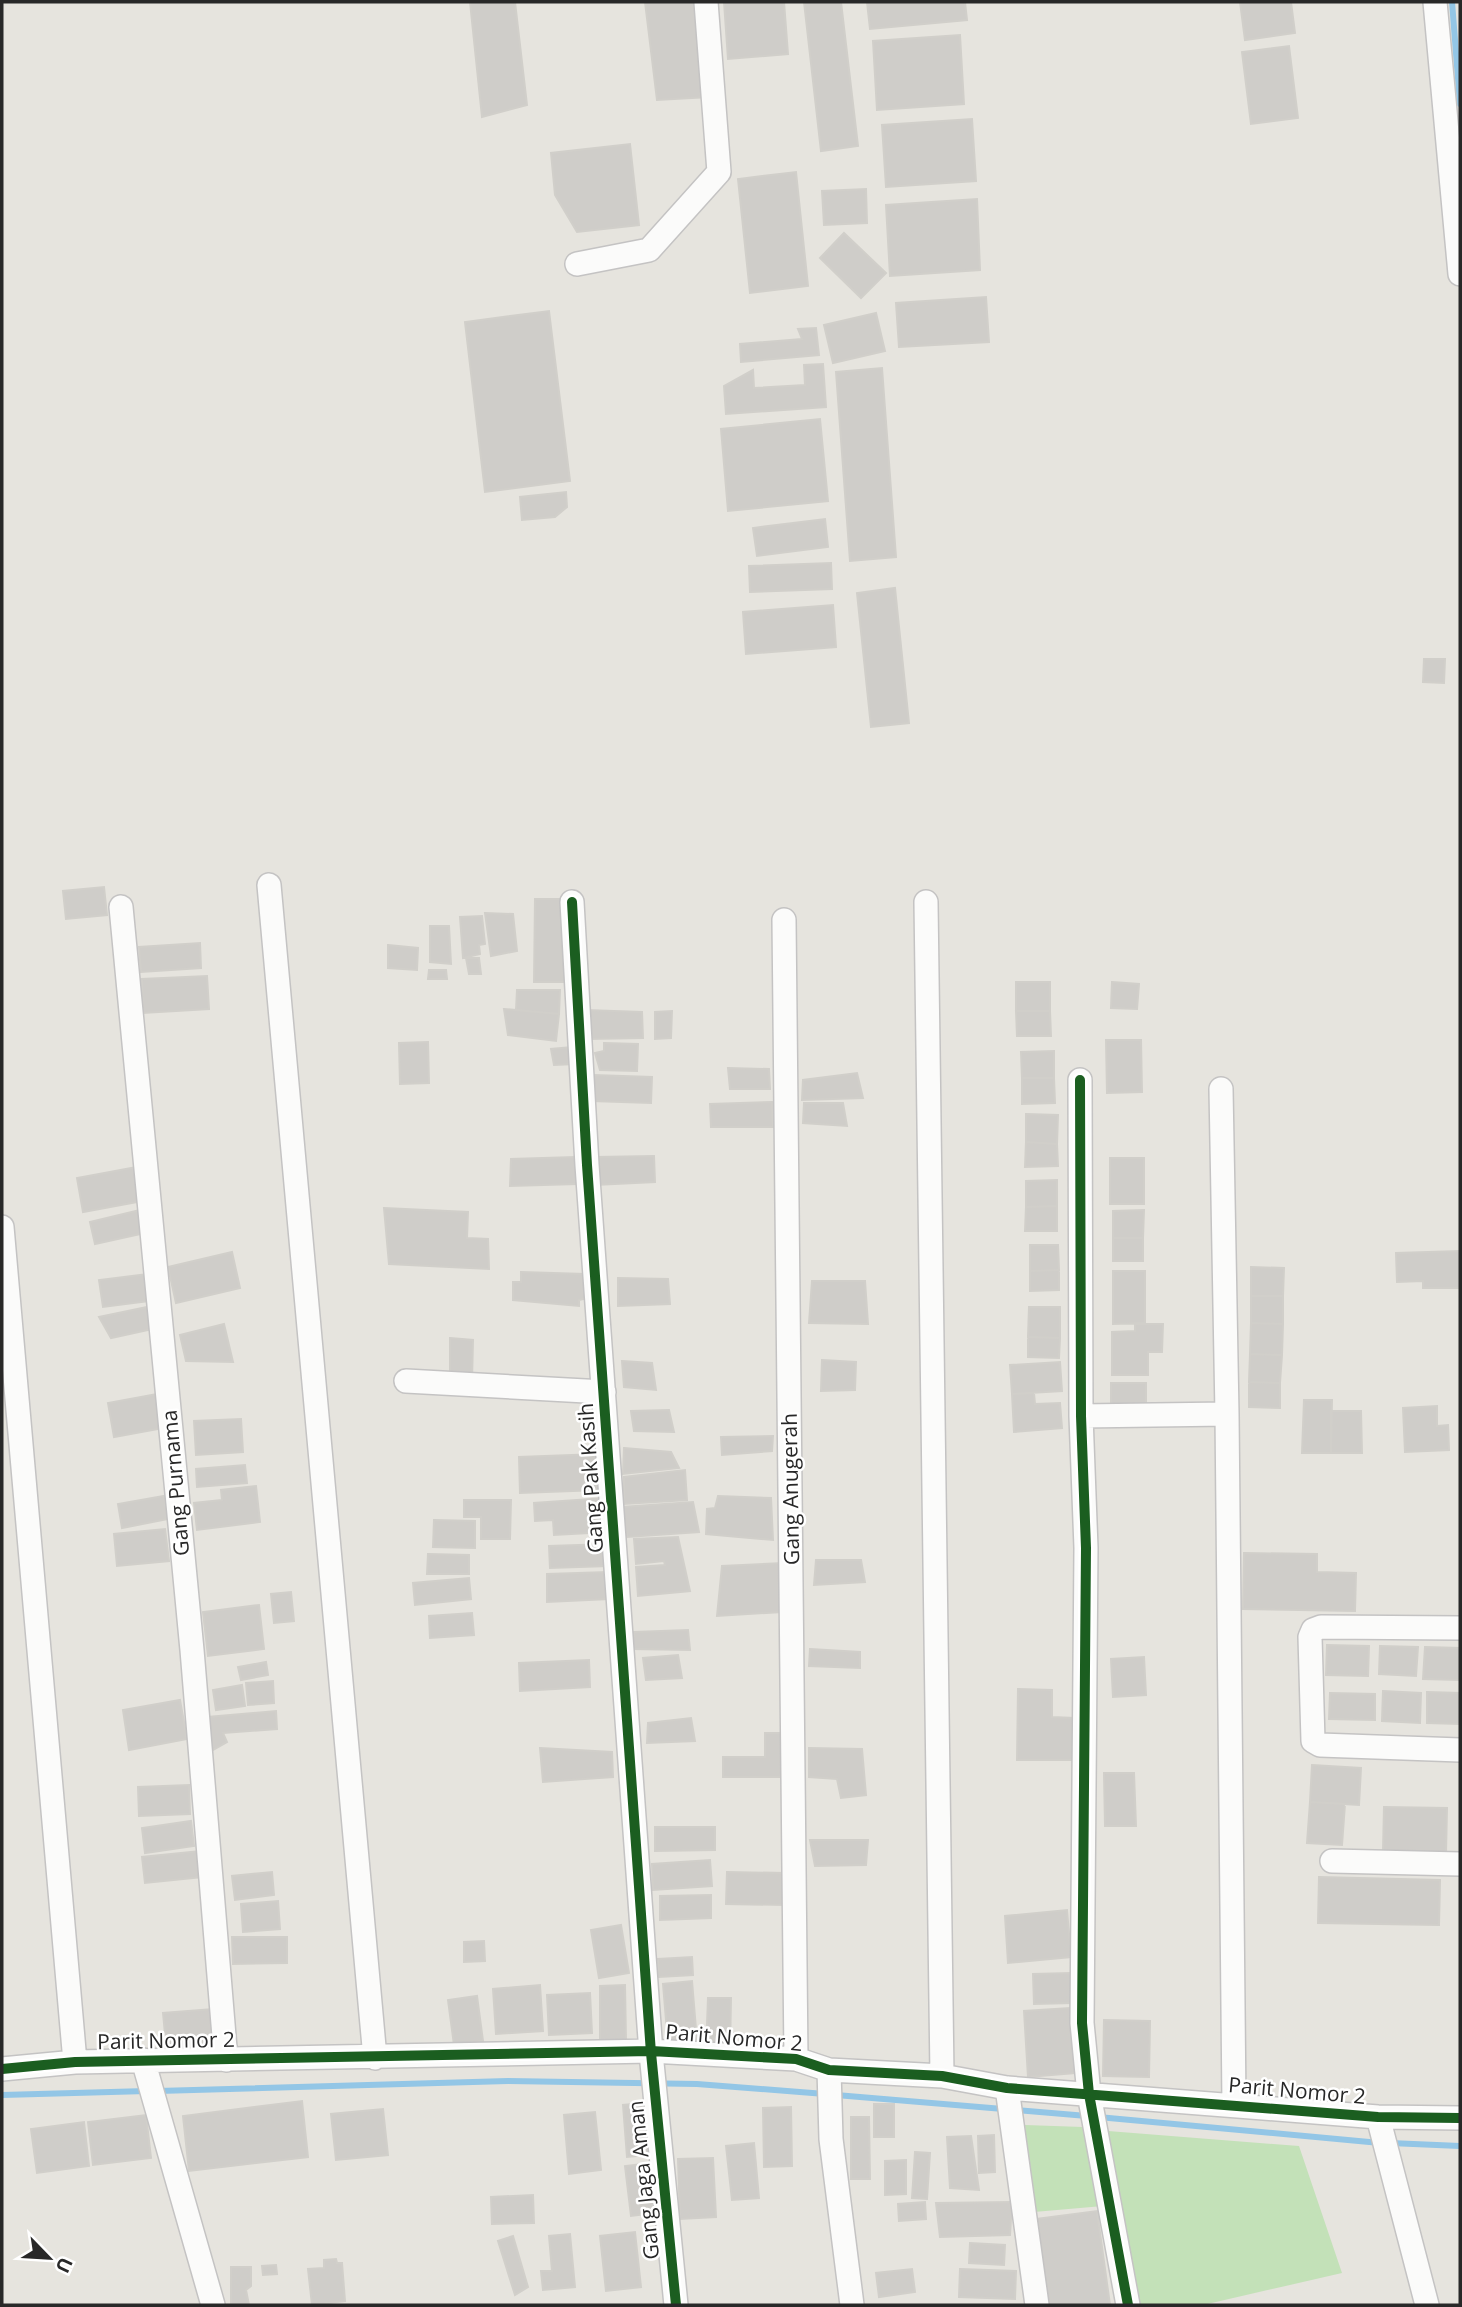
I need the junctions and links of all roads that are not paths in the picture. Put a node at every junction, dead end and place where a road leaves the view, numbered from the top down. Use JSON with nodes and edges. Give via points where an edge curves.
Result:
{"nodes":[{"id":1,"x":706,"y":2,"type":"edge"},
{"id":2,"x":1435,"y":2,"type":"edge"},
{"id":3,"x":578,"y":264,"type":"dead end"},
{"id":4,"x":1460,"y":274,"type":"edge"},
{"id":5,"x":269,"y":885,"type":"dead end"},
{"id":6,"x":572,"y":902,"type":"dead end"},
{"id":7,"x":926,"y":902,"type":"dead end"},
{"id":8,"x":121,"y":907,"type":"dead end"},
{"id":9,"x":784,"y":920,"type":"dead end"},
{"id":10,"x":1080,"y":1080,"type":"dead end"},
{"id":11,"x":1221,"y":1089,"type":"dead end"},
{"id":12,"x":2,"y":1227,"type":"edge"},
{"id":13,"x":406,"y":1381,"type":"dead end"},
{"id":14,"x":604,"y":1392,"type":"junction"},
{"id":15,"x":1227,"y":1414,"type":"junction"},
{"id":16,"x":1080,"y":1416,"type":"junction"},
{"id":17,"x":1460,"y":1628,"type":"edge"},
{"id":18,"x":1460,"y":1750,"type":"edge"},
{"id":19,"x":1332,"y":1861,"type":"dead end"},
{"id":20,"x":1460,"y":1864,"type":"edge"},
{"id":21,"x":651,"y":2052,"type":"junction"},
{"id":22,"x":376,"y":2058,"type":"junction"},
{"id":23,"x":796,"y":2059,"type":"junction"},
{"id":24,"x":226,"y":2060,"type":"junction"},
{"id":25,"x":75,"y":2062,"type":"junction"},
{"id":26,"x":2,"y":2069,"type":"edge"},
{"id":27,"x":829,"y":2070,"type":"junction"},
{"id":28,"x":942,"y":2076,"type":"junction"},
{"id":29,"x":149,"y":2080,"type":"junction"},
{"id":30,"x":1007,"y":2088,"type":"junction"},
{"id":31,"x":1089,"y":2094,"type":"junction"},
{"id":32,"x":1234,"y":2105,"type":"junction"},
{"id":33,"x":1378,"y":2117,"type":"junction"},
{"id":34,"x":1460,"y":2118,"type":"edge"},
{"id":35,"x":213,"y":2305,"type":"edge"},
{"id":36,"x":676,"y":2305,"type":"edge"},
{"id":37,"x":852,"y":2305,"type":"edge"},
{"id":38,"x":1037,"y":2305,"type":"edge"},
{"id":39,"x":1128,"y":2305,"type":"edge"},
{"id":40,"x":1427,"y":2305,"type":"edge"}],
"edges":[{"from":1,"to":3,"type":"street","via":[[719,172],[649,250]]},
{"from":2,"to":4,"type":"street"},
{"from":5,"to":22,"type":"street"},
{"from":6,"to":14,"type":"street","name":"Gang Pak Kasih"},
{"from":7,"to":28,"type":"street"},
{"from":8,"to":24,"type":"street","name":"Gang Purnama","via":[[191,1637]]},
{"from":9,"to":23,"type":"street","name":"Gang Anugerah"},
{"from":10,"to":16,"type":"street"},
{"from":11,"to":15,"type":"street"},
{"from":12,"to":25,"type":"street"},
{"from":13,"to":14,"type":"street"},
{"from":14,"to":21,"type":"street","name":"Gang Pak Kasih"},
{"from":15,"to":16,"type":"street"},
{"from":15,"to":32,"type":"street"},
{"from":16,"to":31,"type":"street","via":[[1086,1548],[1083,2023]]},
{"from":17,"to":18,"type":"street","via":[[1321,1627],[1313,1630],[1311,1637],[1313,1741],[1320,1745]]},
{"from":19,"to":20,"type":"street"},
{"from":21,"to":22,"type":"street","name":"Parit Nomor 2"},
{"from":21,"to":23,"type":"street","name":"Parit Nomor 2"},
{"from":21,"to":36,"type":"street","name":"Gang Jaga Aman"},
{"from":22,"to":24,"type":"street","name":"Parit Nomor 2"},
{"from":23,"to":27,"type":"street","name":"Parit Nomor 2"},
{"from":24,"to":29,"type":"street","name":"Parit Nomor 2"},
{"from":25,"to":26,"type":"street","name":"Parit Nomor 2"},
{"from":25,"to":29,"type":"street","name":"Parit Nomor 2"},
{"from":27,"to":28,"type":"street","name":"Parit Nomor 2"},
{"from":27,"to":37,"type":"street","via":[[831,2139]]},
{"from":28,"to":30,"type":"street","name":"Parit Nomor 2"},
{"from":29,"to":35,"type":"street"},
{"from":30,"to":31,"type":"street","name":"Parit Nomor 2"},
{"from":30,"to":38,"type":"street"},
{"from":31,"to":32,"type":"street","name":"Parit Nomor 2"},
{"from":31,"to":39,"type":"street"},
{"from":32,"to":33,"type":"street","name":"Parit Nomor 2"},
{"from":33,"to":34,"type":"street","name":"Parit Nomor 2"},
{"from":33,"to":40,"type":"street"}]}
